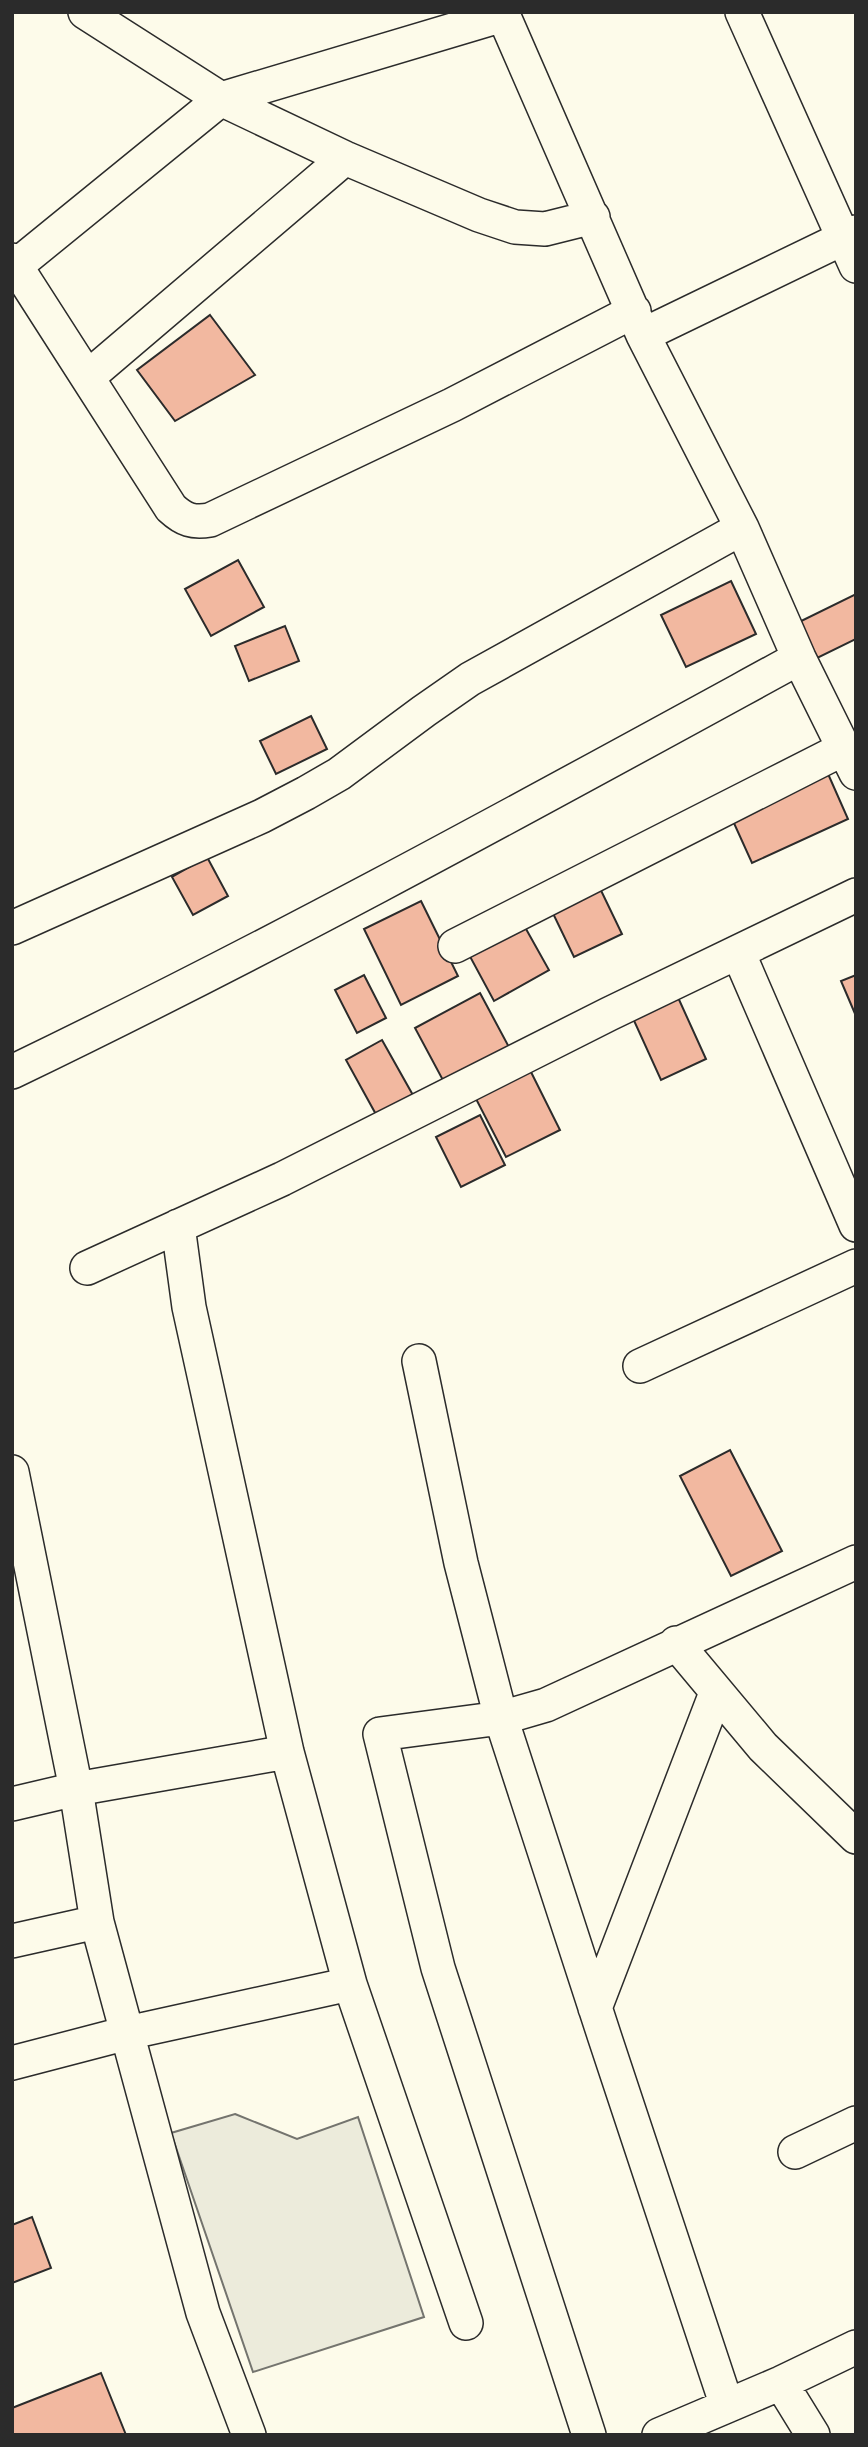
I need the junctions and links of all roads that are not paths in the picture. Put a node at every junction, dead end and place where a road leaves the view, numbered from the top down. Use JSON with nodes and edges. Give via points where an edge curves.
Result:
{"nodes":[{"id":1,"x":85,"y":12,"type":"edge"},
{"id":2,"x":742,"y":12,"type":"edge"},
{"id":3,"x":503,"y":13,"type":"edge"},
{"id":4,"x":221,"y":99,"type":"junction"},
{"id":5,"x":345,"y":158,"type":"junction"},
{"id":6,"x":593,"y":217,"type":"junction"},
{"id":7,"x":851,"y":246,"type":"edge"},
{"id":8,"x":14,"y":262,"type":"edge"},
{"id":9,"x":638,"y":323,"type":"junction"},
{"id":10,"x":88,"y":377,"type":"junction"},
{"id":11,"x":742,"y":528,"type":"junction"},
{"id":12,"x":799,"y":658,"type":"junction"},
{"id":13,"x":849,"y":761,"type":"edge"},
{"id":14,"x":856,"y":895,"type":"edge"},
{"id":15,"x":12,"y":928,"type":"edge"},
{"id":16,"x":455,"y":946,"type":"dead end"},
{"id":17,"x":737,"y":951,"type":"junction"},
{"id":18,"x":12,"y":1072,"type":"edge"},
{"id":19,"x":856,"y":1225,"type":"edge"},
{"id":20,"x":178,"y":1226,"type":"junction"},
{"id":21,"x":856,"y":1266,"type":"edge"},
{"id":22,"x":87,"y":1268,"type":"dead end"},
{"id":23,"x":419,"y":1361,"type":"dead end"},
{"id":24,"x":640,"y":1366,"type":"dead end"},
{"id":25,"x":12,"y":1472,"type":"edge"},
{"id":26,"x":856,"y":1562,"type":"edge"},
{"id":27,"x":676,"y":1643,"type":"junction"},
{"id":28,"x":716,"y":1693,"type":"junction"},
{"id":29,"x":501,"y":1718,"type":"junction"},
{"id":30,"x":287,"y":1752,"type":"junction"},
{"id":31,"x":76,"y":1789,"type":"junction"},
{"id":32,"x":12,"y":1804,"type":"edge"},
{"id":33,"x":856,"y":1837,"type":"edge"},
{"id":34,"x":97,"y":1922,"type":"junction"},
{"id":35,"x":12,"y":1941,"type":"edge"},
{"id":36,"x":350,"y":1984,"type":"junction"},
{"id":37,"x":595,"y":2008,"type":"junction"},
{"id":38,"x":127,"y":2033,"type":"junction"},
{"id":39,"x":12,"y":2063,"type":"edge"},
{"id":40,"x":856,"y":2123,"type":"edge"},
{"id":41,"x":795,"y":2152,"type":"dead end"},
{"id":42,"x":466,"y":2323,"type":"dead end"},
{"id":43,"x":856,"y":2347,"type":"edge"},
{"id":44,"x":781,"y":2383,"type":"junction"},
{"id":45,"x":727,"y":2406,"type":"junction"},
{"id":46,"x":694,"y":2428,"type":"edge"},
{"id":47,"x":249,"y":2435,"type":"edge"},
{"id":48,"x":589,"y":2435,"type":"edge"},
{"id":49,"x":659,"y":2435,"type":"edge"},
{"id":50,"x":813,"y":2435,"type":"edge"}],
"edges":[{"from":1,"to":4,"type":"street"},
{"from":2,"to":7,"type":"street"},
{"from":3,"to":4,"type":"street"},
{"from":3,"to":6,"type":"street"},
{"from":4,"to":5,"type":"street"},
{"from":4,"to":8,"type":"street"},
{"from":5,"to":6,"type":"street","via":[[515,227],[545,229]]},
{"from":5,"to":10,"type":"street"},
{"from":6,"to":9,"type":"street"},
{"from":7,"to":9,"type":"street"},
{"from":8,"to":10,"type":"street"},
{"from":9,"to":10,"type":"street","via":[[210,520],[196,522],[171,508]]},
{"from":9,"to":11,"type":"street"},
{"from":11,"to":12,"type":"street"},
{"from":11,"to":15,"type":"street","via":[[470,679],[306,793]]},
{"from":12,"to":13,"type":"street"},
{"from":12,"to":18,"type":"street","via":[[433,859]]},
{"from":13,"to":16,"type":"street"},
{"from":14,"to":17,"type":"street"},
{"from":17,"to":19,"type":"street"},
{"from":17,"to":20,"type":"street","via":[[282,1179]]},
{"from":20,"to":22,"type":"street"},
{"from":20,"to":30,"type":"street","via":[[189,1307]]},
{"from":21,"to":24,"type":"street"},
{"from":23,"to":29,"type":"street","via":[[461,1563]]},
{"from":25,"to":31,"type":"street"},
{"from":26,"to":27,"type":"street"},
{"from":27,"to":28,"type":"street"},
{"from":27,"to":29,"type":"street","via":[[566,1697]]},
{"from":28,"to":33,"type":"street","via":[[763,1747]]},
{"from":28,"to":37,"type":"street"},
{"from":29,"to":37,"type":"street"},
{"from":29,"to":48,"type":"street","via":[[380,1734],[438,1968]]},
{"from":30,"to":31,"type":"street"},
{"from":30,"to":36,"type":"street"},
{"from":31,"to":32,"type":"street"},
{"from":31,"to":34,"type":"street"},
{"from":34,"to":35,"type":"street"},
{"from":34,"to":38,"type":"street"},
{"from":36,"to":38,"type":"street"},
{"from":36,"to":42,"type":"street"},
{"from":37,"to":45,"type":"street"},
{"from":38,"to":39,"type":"street"},
{"from":38,"to":47,"type":"street","via":[[202,2313]]},
{"from":40,"to":41,"type":"street"},
{"from":43,"to":44,"type":"street"},
{"from":44,"to":45,"type":"street"},
{"from":44,"to":50,"type":"street"},
{"from":45,"to":46,"type":"street"},
{"from":46,"to":49,"type":"street"}]}
